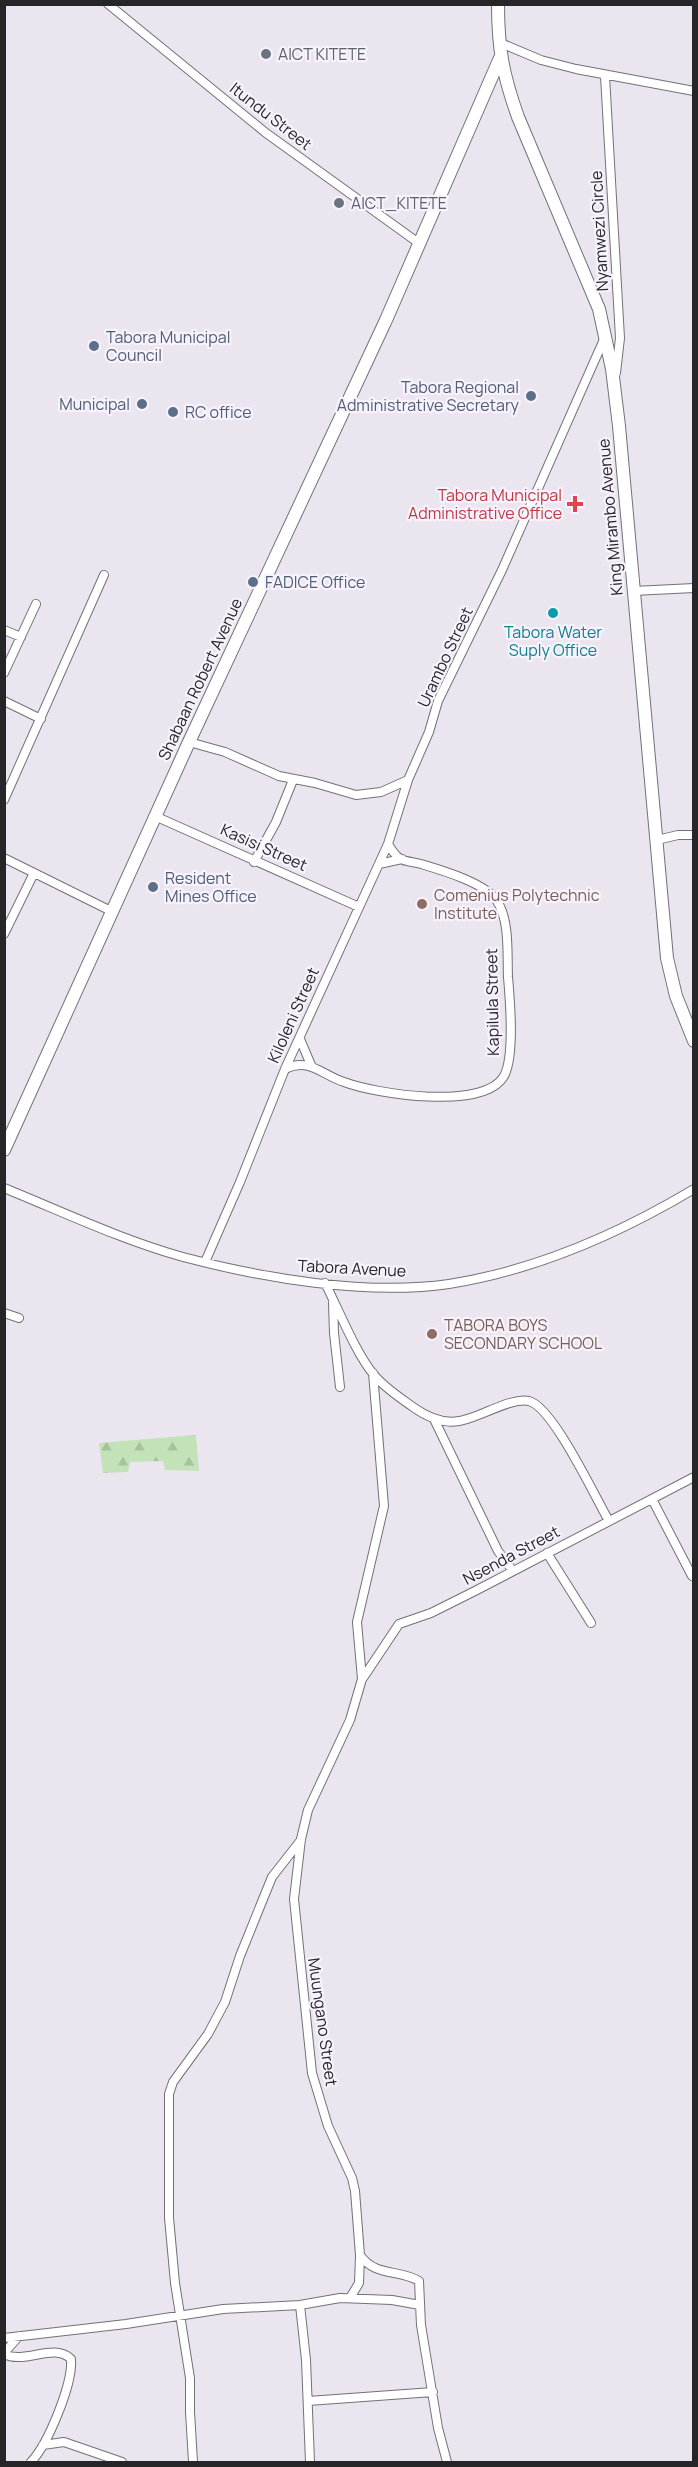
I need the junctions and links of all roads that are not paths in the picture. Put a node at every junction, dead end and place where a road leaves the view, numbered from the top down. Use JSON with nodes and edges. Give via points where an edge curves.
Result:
{"nodes":[{"id":1,"x":108,"y":4,"type":"edge"},
{"id":2,"x":498,"y":4,"type":"edge"},
{"id":3,"x":498,"y":42,"type":"junction"},
{"id":4,"x":500,"y":58,"type":"junction"},
{"id":5,"x":605,"y":76,"type":"junction"},
{"id":6,"x":693,"y":91,"type":"edge"},
{"id":7,"x":420,"y":244,"type":"junction"},
{"id":8,"x":606,"y":336,"type":"junction"},
{"id":9,"x":614,"y":385,"type":"junction"},
{"id":10,"x":104,"y":575,"type":"dead end"},
{"id":11,"x":693,"y":588,"type":"edge"},
{"id":12,"x":633,"y":591,"type":"junction"},
{"id":13,"x":36,"y":604,"type":"dead end"},
{"id":14,"x":4,"y":630,"type":"edge"},
{"id":15,"x":21,"y":637,"type":"junction"},
{"id":16,"x":4,"y":673,"type":"edge"},
{"id":17,"x":4,"y":701,"type":"edge"},
{"id":18,"x":41,"y":719,"type":"junction"},
{"id":19,"x":189,"y":742,"type":"junction"},
{"id":20,"x":293,"y":780,"type":"junction"},
{"id":21,"x":408,"y":780,"type":"junction"},
{"id":22,"x":4,"y":800,"type":"edge"},
{"id":23,"x":157,"y":817,"type":"junction"},
{"id":24,"x":693,"y":835,"type":"edge"},
{"id":25,"x":657,"y":840,"type":"junction"},
{"id":26,"x":388,"y":844,"type":"junction"},
{"id":27,"x":4,"y":858,"type":"edge"},
{"id":28,"x":402,"y":859,"type":"junction"},
{"id":29,"x":254,"y":862,"type":"junction"},
{"id":30,"x":379,"y":864,"type":"junction"},
{"id":31,"x":34,"y":873,"type":"junction"},
{"id":32,"x":359,"y":907,"type":"junction"},
{"id":33,"x":111,"y":911,"type":"junction"},
{"id":34,"x":4,"y":934,"type":"edge"},
{"id":35,"x":300,"y":1039,"type":"junction"},
{"id":36,"x":693,"y":1041,"type":"edge"},
{"id":37,"x":311,"y":1065,"type":"junction"},
{"id":38,"x":285,"y":1069,"type":"junction"},
{"id":39,"x":4,"y":1150,"type":"edge"},
{"id":40,"x":4,"y":1188,"type":"edge"},
{"id":41,"x":693,"y":1190,"type":"edge"},
{"id":42,"x":205,"y":1262,"type":"junction"},
{"id":43,"x":325,"y":1283,"type":"junction"},
{"id":44,"x":333,"y":1300,"type":"junction"},
{"id":45,"x":4,"y":1312,"type":"edge"},
{"id":46,"x":19,"y":1318,"type":"dead end"},
{"id":47,"x":373,"y":1373,"type":"junction"},
{"id":48,"x":340,"y":1387,"type":"dead end"},
{"id":49,"x":434,"y":1419,"type":"junction"},
{"id":50,"x":693,"y":1477,"type":"edge"},
{"id":51,"x":652,"y":1500,"type":"junction"},
{"id":52,"x":609,"y":1521,"type":"junction"},
{"id":53,"x":547,"y":1553,"type":"junction"},
{"id":54,"x":513,"y":1571,"type":"junction"},
{"id":55,"x":692,"y":1576,"type":"dead end"},
{"id":56,"x":591,"y":1623,"type":"dead end"},
{"id":57,"x":362,"y":1678,"type":"junction"},
{"id":58,"x":302,"y":1839,"type":"junction"},
{"id":59,"x":360,"y":2255,"type":"junction"},
{"id":60,"x":350,"y":2298,"type":"junction"},
{"id":61,"x":300,"y":2305,"type":"junction"},
{"id":62,"x":420,"y":2305,"type":"junction"},
{"id":63,"x":180,"y":2314,"type":"junction"},
{"id":64,"x":19,"y":2336,"type":"junction"},
{"id":65,"x":4,"y":2338,"type":"edge"},
{"id":66,"x":4,"y":2354,"type":"edge"},
{"id":67,"x":433,"y":2392,"type":"junction"},
{"id":68,"x":308,"y":2401,"type":"junction"},
{"id":69,"x":53,"y":2426,"type":"junction"},
{"id":70,"x":64,"y":2442,"type":"junction"},
{"id":71,"x":43,"y":2445,"type":"junction"},
{"id":72,"x":31,"y":2463,"type":"edge"},
{"id":73,"x":122,"y":2463,"type":"edge"},
{"id":74,"x":194,"y":2463,"type":"edge"},
{"id":75,"x":310,"y":2463,"type":"edge"},
{"id":76,"x":447,"y":2463,"type":"edge"}],
"edges":[{"from":1,"to":7,"type":"street","name":"Itundu Street","via":[[266,133]]},
{"from":2,"to":3,"type":"street","name":"King Mirambo Avenue"},
{"from":3,"to":4,"type":"street","name":"King Mirambo Avenue"},
{"from":3,"to":5,"type":"street","via":[[542,60]]},
{"from":4,"to":7,"type":"street","name":"Shabaan Robert Avenue"},
{"from":4,"to":8,"type":"street","name":"King Mirambo Avenue","via":[[518,117],[599,309]]},
{"from":5,"to":6,"type":"street"},
{"from":5,"to":9,"type":"street","name":"Nyamwezi Circle","via":[[620,338]]},
{"from":7,"to":19,"type":"street","name":"Shabaan Robert Avenue"},
{"from":8,"to":9,"type":"street","name":"King Mirambo Avenue"},
{"from":8,"to":21,"type":"street","name":"Urambo Street","via":[[502,570],[438,701]]},
{"from":9,"to":12,"type":"street","name":"King Mirambo Avenue"},
{"from":10,"to":18,"type":"street"},
{"from":11,"to":12,"type":"street"},
{"from":12,"to":25,"type":"street","name":"King Mirambo Avenue"},
{"from":13,"to":15,"type":"street"},
{"from":14,"to":15,"type":"street"},
{"from":15,"to":16,"type":"street"},
{"from":17,"to":18,"type":"street"},
{"from":18,"to":22,"type":"street"},
{"from":19,"to":20,"type":"street"},
{"from":19,"to":23,"type":"street","name":"Shabaan Robert Avenue"},
{"from":20,"to":21,"type":"street","via":[[356,795],[381,792]]},
{"from":20,"to":29,"type":"street"},
{"from":21,"to":26,"type":"street","name":"Kiloleni Street"},
{"from":23,"to":29,"type":"street","name":"Kasisi Street"},
{"from":23,"to":33,"type":"street","name":"Shabaan Robert Avenue"},
{"from":24,"to":25,"type":"street"},
{"from":25,"to":36,"type":"street","name":"King Mirambo Avenue","via":[[669,972]]},
{"from":26,"to":28,"type":"street"},
{"from":26,"to":30,"type":"street","name":"Kiloleni Street"},
{"from":27,"to":31,"type":"street"},
{"from":28,"to":30,"type":"street","name":"Kapilula Street"},
{"from":28,"to":37,"type":"street","name":"Kapilula Street","via":[[481,887],[498,902],[505,933],[510,1004],[509,1064],[504,1077],[479,1092],[417,1096],[349,1084]]},
{"from":29,"to":32,"type":"street","name":"Kasisi Street"},
{"from":30,"to":32,"type":"street","name":"Kiloleni Street"},
{"from":31,"to":33,"type":"street"},
{"from":31,"to":34,"type":"street"},
{"from":32,"to":35,"type":"street","name":"Kiloleni Street"},
{"from":33,"to":39,"type":"street","name":"Shabaan Robert Avenue"},
{"from":35,"to":37,"type":"street"},
{"from":35,"to":38,"type":"street","name":"Kiloleni Street"},
{"from":37,"to":38,"type":"street"},
{"from":38,"to":42,"type":"street","name":"Kiloleni Street"},
{"from":40,"to":42,"type":"street","name":"Tabora Avenue","via":[[136,1242]]},
{"from":41,"to":43,"type":"street","name":"Tabora Avenue","via":[[598,1239],[551,1259],[500,1274],[420,1286]]},
{"from":42,"to":43,"type":"street","name":"Tabora Avenue"},
{"from":43,"to":44,"type":"street","name":"Muungano Street"},
{"from":44,"to":47,"type":"street","name":"Muungano Street"},
{"from":44,"to":48,"type":"street"},
{"from":45,"to":46,"type":"street"},
{"from":47,"to":49,"type":"street","name":"Muungano Street","via":[[398,1396]]},
{"from":47,"to":57,"type":"street","name":"Muungano Street","via":[[384,1506],[357,1622]]},
{"from":49,"to":52,"type":"street","via":[[460,1421],[519,1401],[538,1406],[559,1430]]},
{"from":49,"to":54,"type":"street","via":[[498,1551]]},
{"from":50,"to":51,"type":"street","name":"Nsenda Street"},
{"from":51,"to":52,"type":"street","name":"Nsenda Street"},
{"from":51,"to":55,"type":"street"},
{"from":52,"to":53,"type":"street","name":"Nsenda Street"},
{"from":53,"to":54,"type":"street","name":"Nsenda Street"},
{"from":53,"to":56,"type":"street"},
{"from":54,"to":57,"type":"street","name":"Nsenda Street","via":[[431,1613],[399,1624]]},
{"from":57,"to":58,"type":"street","name":"Muungano Street","via":[[350,1720],[311,1802]]},
{"from":58,"to":59,"type":"street","name":"Muungano Street","via":[[294,1910],[312,2073],[328,2126],[354,2185]]},
{"from":58,"to":63,"type":"street","name":"Muungano Street","via":[[272,1877],[225,2002],[169,2094],[169,2218]]},
{"from":59,"to":60,"type":"street","name":"Muungano Street","via":[[359,2283]]},
{"from":59,"to":62,"type":"street","via":[[374,2268],[419,2281]]},
{"from":60,"to":61,"type":"street"},
{"from":60,"to":62,"type":"street"},
{"from":61,"to":63,"type":"street"},
{"from":61,"to":68,"type":"street"},
{"from":62,"to":67,"type":"street"},
{"from":63,"to":64,"type":"street"},
{"from":63,"to":74,"type":"street","name":"Muungano Street","via":[[190,2378]]},
{"from":64,"to":65,"type":"street"},
{"from":64,"to":66,"type":"street"},
{"from":66,"to":69,"type":"street","via":[[14,2358],[60,2353],[71,2359]]},
{"from":67,"to":68,"type":"street"},
{"from":67,"to":76,"type":"street"},
{"from":68,"to":75,"type":"street"},
{"from":69,"to":70,"type":"street"},
{"from":69,"to":71,"type":"street"},
{"from":70,"to":71,"type":"street"},
{"from":70,"to":73,"type":"street"},
{"from":71,"to":72,"type":"street"}]}
